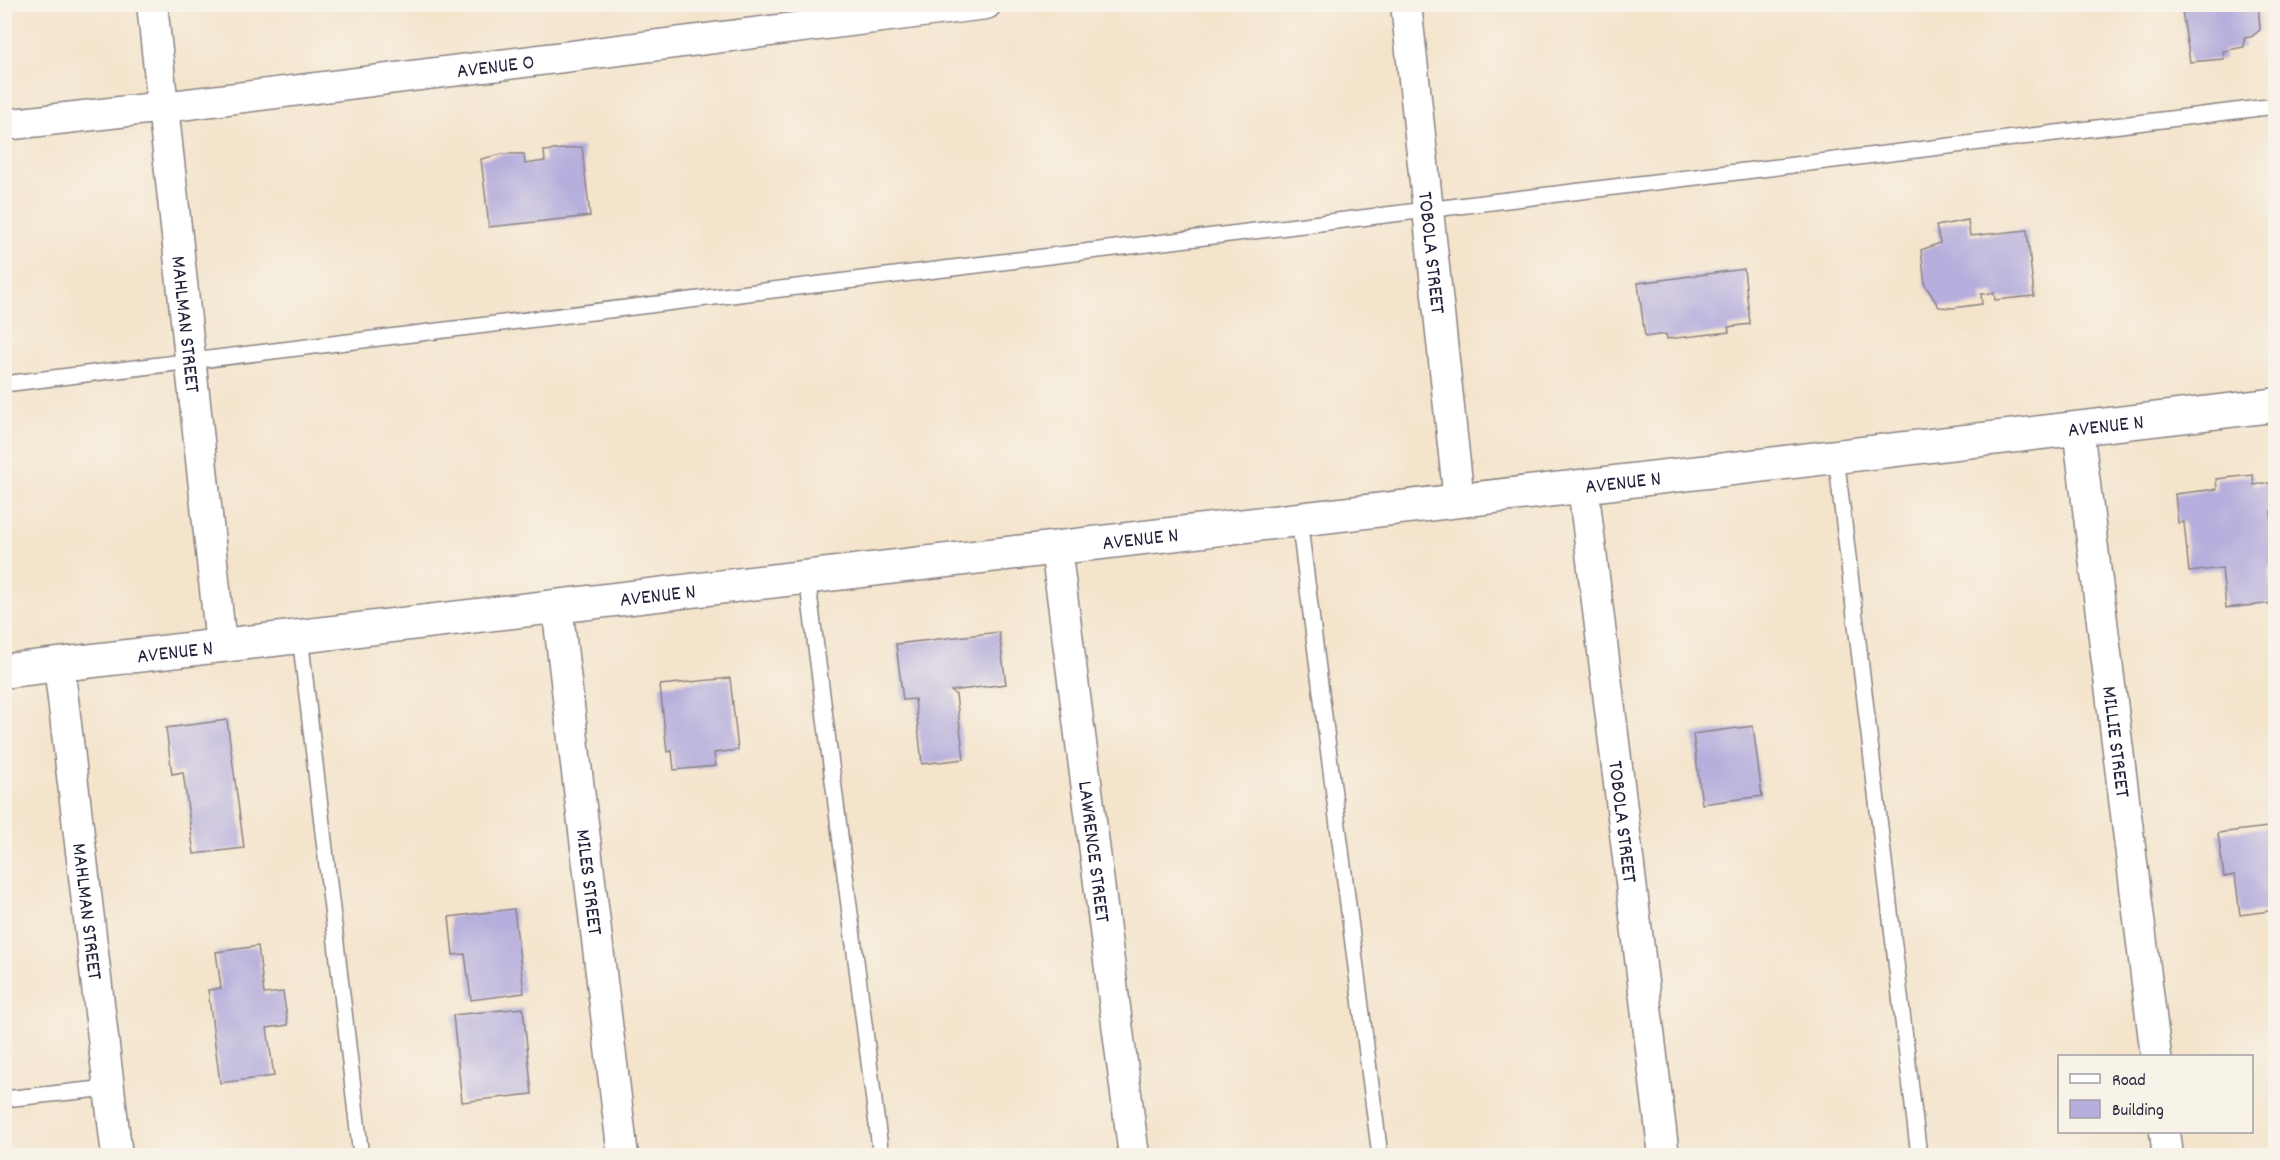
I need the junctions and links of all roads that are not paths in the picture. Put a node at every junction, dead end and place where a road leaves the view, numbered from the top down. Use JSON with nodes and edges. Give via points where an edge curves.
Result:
{"nodes":[{"id":1,"x":152,"y":4,"type":"edge"},
{"id":2,"x":986,"y":4,"type":"edge"},
{"id":3,"x":1406,"y":4,"type":"edge"},
{"id":4,"x":2276,"y":106,"type":"edge"},
{"id":5,"x":164,"y":107,"type":"junction"},
{"id":6,"x":4,"y":124,"type":"edge"},
{"id":7,"x":1428,"y":210,"type":"junction"},
{"id":8,"x":191,"y":361,"type":"junction"},
{"id":9,"x":4,"y":384,"type":"edge"},
{"id":10,"x":2276,"y":405,"type":"edge"},
{"id":11,"x":2078,"y":428,"type":"junction"},
{"id":12,"x":1836,"y":456,"type":"junction"},
{"id":13,"x":1583,"y":486,"type":"junction"},
{"id":14,"x":1460,"y":501,"type":"junction"},
{"id":15,"x":1299,"y":519,"type":"junction"},
{"id":16,"x":1056,"y":548,"type":"junction"},
{"id":17,"x":807,"y":577,"type":"junction"},
{"id":18,"x":557,"y":606,"type":"junction"},
{"id":19,"x":300,"y":636,"type":"junction"},
{"id":20,"x":221,"y":645,"type":"junction"},
{"id":21,"x":59,"y":665,"type":"junction"},
{"id":22,"x":4,"y":671,"type":"edge"},
{"id":23,"x":2156,"y":1055,"type":"edge"},
{"id":24,"x":109,"y":1088,"type":"junction"},
{"id":25,"x":4,"y":1099,"type":"edge"},
{"id":26,"x":2165,"y":1133,"type":"edge"},
{"id":27,"x":117,"y":1155,"type":"edge"},
{"id":28,"x":362,"y":1155,"type":"edge"},
{"id":29,"x":623,"y":1155,"type":"edge"},
{"id":30,"x":881,"y":1155,"type":"edge"},
{"id":31,"x":1134,"y":1155,"type":"edge"},
{"id":32,"x":1380,"y":1155,"type":"edge"},
{"id":33,"x":1664,"y":1155,"type":"edge"},
{"id":34,"x":1919,"y":1155,"type":"edge"},
{"id":35,"x":2168,"y":1155,"type":"edge"}],
"edges":[{"from":1,"to":5,"type":"street","name":"MAHLMAN STREET"},
{"from":2,"to":5,"type":"street","name":"AVENUE O"},
{"from":3,"to":7,"type":"street","name":"TOBOLA STREET"},
{"from":4,"to":7,"type":"lane"},
{"from":5,"to":6,"type":"street","name":"AVENUE O"},
{"from":5,"to":8,"type":"street","name":"MAHLMAN STREET"},
{"from":7,"to":8,"type":"lane"},
{"from":7,"to":14,"type":"street","name":"TOBOLA STREET"},
{"from":8,"to":9,"type":"lane"},
{"from":8,"to":20,"type":"street","name":"MAHLMAN STREET"},
{"from":10,"to":11,"type":"street","name":"AVENUE N"},
{"from":11,"to":12,"type":"street","name":"AVENUE N"},
{"from":11,"to":23,"type":"street","name":"MILLIE STREET"},
{"from":12,"to":13,"type":"street","name":"AVENUE N"},
{"from":12,"to":34,"type":"lane"},
{"from":13,"to":14,"type":"street","name":"AVENUE N"},
{"from":13,"to":33,"type":"street","name":"TOBOLA STREET"},
{"from":14,"to":15,"type":"street","name":"AVENUE N"},
{"from":15,"to":16,"type":"street","name":"AVENUE N"},
{"from":15,"to":32,"type":"lane"},
{"from":16,"to":17,"type":"street","name":"AVENUE N"},
{"from":16,"to":31,"type":"street","name":"LAWRENCE STREET"},
{"from":17,"to":18,"type":"street","name":"AVENUE N"},
{"from":17,"to":30,"type":"lane"},
{"from":18,"to":19,"type":"street","name":"AVENUE N"},
{"from":18,"to":29,"type":"street","name":"MILES STREET"},
{"from":19,"to":20,"type":"street","name":"AVENUE N"},
{"from":19,"to":28,"type":"lane"},
{"from":20,"to":21,"type":"street","name":"AVENUE N"},
{"from":21,"to":22,"type":"street","name":"AVENUE N"},
{"from":21,"to":24,"type":"street","name":"MAHLMAN STREET"},
{"from":24,"to":25,"type":"lane"},
{"from":24,"to":27,"type":"street","name":"MAHLMAN STREET"},
{"from":26,"to":35,"type":"street"}]}
